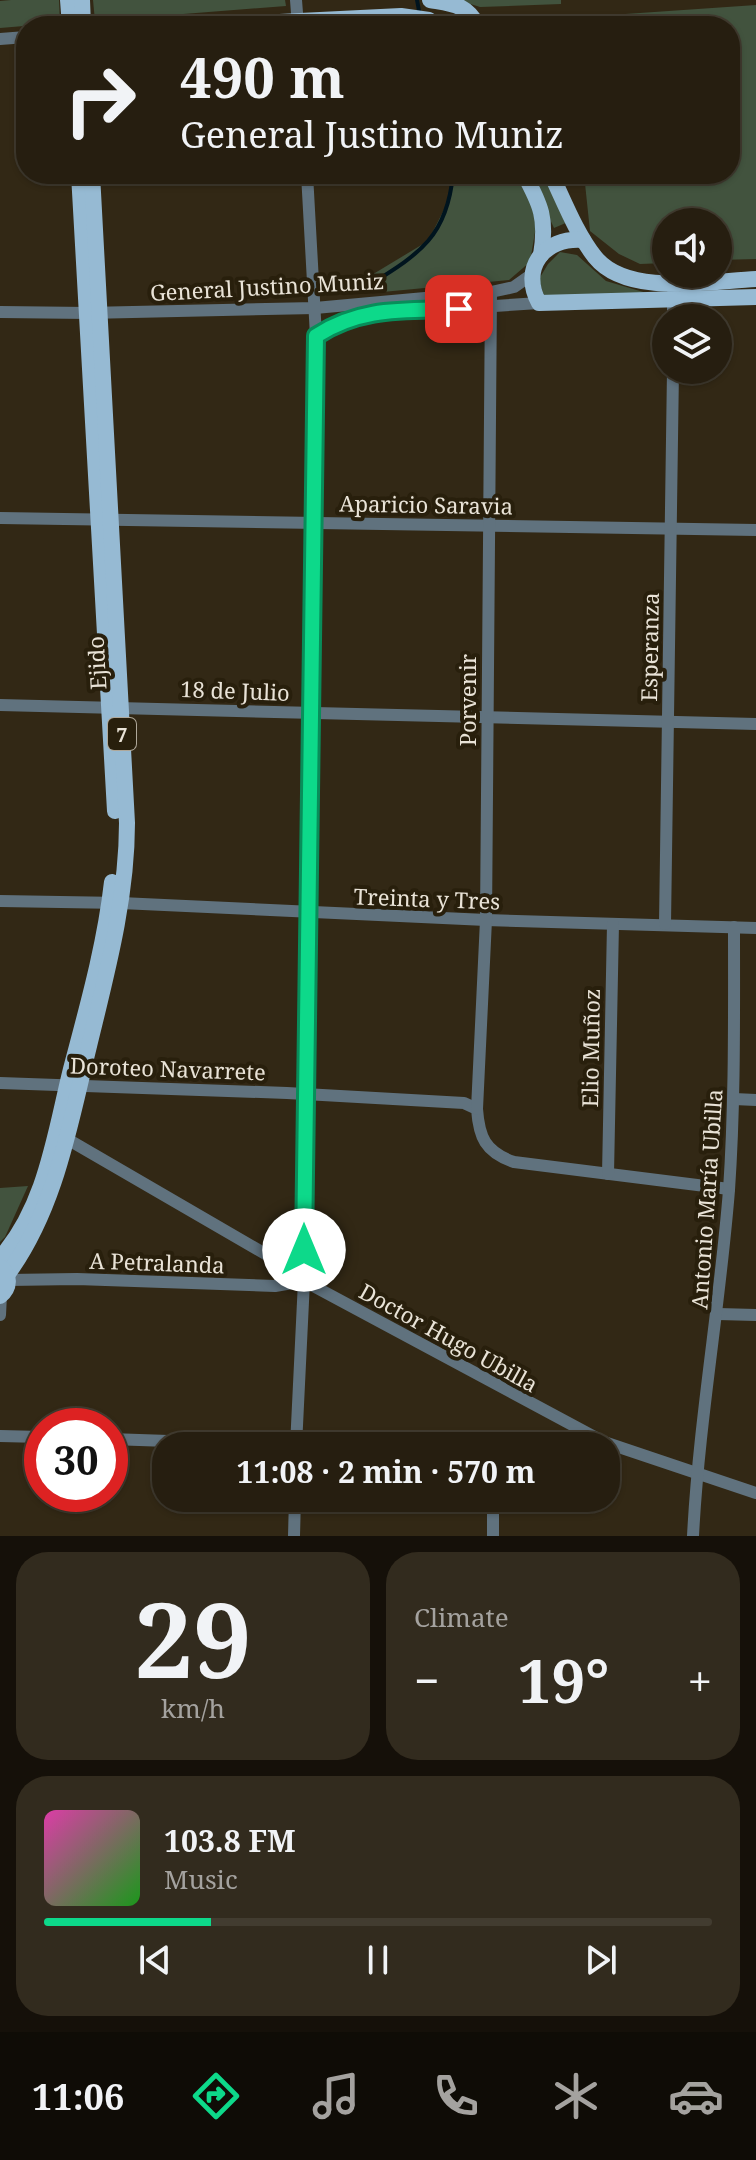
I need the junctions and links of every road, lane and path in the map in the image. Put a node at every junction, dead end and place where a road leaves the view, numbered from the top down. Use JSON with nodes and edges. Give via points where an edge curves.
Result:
{"nodes":[{"id":1,"x":431,"y":0,"type":"edge"},
{"id":2,"x":473,"y":16,"type":"edge"},
{"id":3,"x":80,"y":184,"type":"edge"},
{"id":4,"x":92,"y":184,"type":"edge"},
{"id":5,"x":308,"y":184,"type":"edge"},
{"id":6,"x":529,"y":184,"type":"edge"},
{"id":7,"x":556,"y":184,"type":"edge"},
{"id":8,"x":583,"y":240,"type":"junction"},
{"id":9,"x":541,"y":256,"type":"junction"},
{"id":10,"x":531,"y":275,"type":"junction"},
{"id":11,"x":756,"y":279,"type":"edge"},
{"id":12,"x":732,"y":280,"type":"edge"},
{"id":13,"x":652,"y":282,"type":"edge"},
{"id":14,"x":674,"y":288,"type":"edge"},
{"id":15,"x":491,"y":292,"type":"junction"},
{"id":16,"x":756,"y":297,"type":"edge"},
{"id":17,"x":673,"y":300,"type":"junction"},
{"id":18,"x":539,"y":303,"type":"junction"},
{"id":19,"x":673,"y":304,"type":"edge"},
{"id":20,"x":491,"y":307,"type":"junction"},
{"id":21,"x":315,"y":308,"type":"junction"},
{"id":22,"x":0,"y":312,"type":"edge"},
{"id":23,"x":94,"y":313,"type":"junction"},
{"id":24,"x":316,"y":336,"type":"junction"},
{"id":25,"x":673,"y":384,"type":"edge"},
{"id":26,"x":0,"y":518,"type":"edge"},
{"id":27,"x":105,"y":519,"type":"junction"},
{"id":28,"x":313,"y":522,"type":"junction"},
{"id":29,"x":489,"y":525,"type":"junction"},
{"id":30,"x":671,"y":529,"type":"junction"},
{"id":31,"x":756,"y":530,"type":"edge"},
{"id":32,"x":0,"y":705,"type":"edge"},
{"id":33,"x":115,"y":706,"type":"junction"},
{"id":34,"x":312,"y":713,"type":"junction"},
{"id":35,"x":487,"y":718,"type":"junction"},
{"id":36,"x":668,"y":721,"type":"junction"},
{"id":37,"x":756,"y":724,"type":"edge"},
{"id":38,"x":0,"y":901,"type":"edge"},
{"id":39,"x":115,"y":903,"type":"junction"},
{"id":40,"x":309,"y":914,"type":"junction"},
{"id":41,"x":486,"y":920,"type":"junction"},
{"id":42,"x":613,"y":924,"type":"junction"},
{"id":43,"x":665,"y":924,"type":"junction"},
{"id":44,"x":734,"y":927,"type":"junction"},
{"id":45,"x":756,"y":928,"type":"edge"},
{"id":46,"x":0,"y":1083,"type":"edge"},
{"id":47,"x":74,"y":1084,"type":"junction"},
{"id":48,"x":305,"y":1093,"type":"junction"},
{"id":49,"x":734,"y":1099,"type":"junction"},
{"id":50,"x":756,"y":1100,"type":"edge"},
{"id":51,"x":477,"y":1109,"type":"junction"},
{"id":52,"x":61,"y":1135,"type":"junction"},
{"id":53,"x":608,"y":1174,"type":"junction"},
{"id":54,"x":729,"y":1189,"type":"junction"},
{"id":55,"x":0,"y":1258,"type":"edge"},
{"id":56,"x":304,"y":1281,"type":"junction"},
{"id":57,"x":3,"y":1282,"type":"edge"},
{"id":58,"x":718,"y":1314,"type":"junction"},
{"id":59,"x":0,"y":1315,"type":"edge"},
{"id":60,"x":756,"y":1315,"type":"edge"},
{"id":61,"x":297,"y":1432,"type":"edge"},
{"id":62,"x":576,"y":1432,"type":"edge"},
{"id":63,"x":0,"y":1436,"type":"edge"},
{"id":64,"x":24,"y":1437,"type":"edge"},
{"id":65,"x":128,"y":1440,"type":"edge"},
{"id":66,"x":152,"y":1441,"type":"edge"},
{"id":67,"x":620,"y":1450,"type":"edge"},
{"id":68,"x":697,"y":1472,"type":"junction"},
{"id":69,"x":756,"y":1493,"type":"edge"},
{"id":70,"x":295,"y":1512,"type":"edge"},
{"id":71,"x":493,"y":1512,"type":"edge"},
{"id":72,"x":294,"y":1536,"type":"edge"},
{"id":73,"x":493,"y":1536,"type":"edge"},
{"id":74,"x":693,"y":1536,"type":"edge"}],
"edges":[{"from":1,"to":2,"type":"main road","via":[[460,6]]},
{"from":3,"to":23,"type":"main road","name":"Ejido","number":"7"},
{"from":4,"to":23,"type":"main road","name":"Ejido","number":"7"},
{"from":5,"to":21,"type":"street"},
{"from":6,"to":9,"type":"main road","via":[[541,206]]},
{"from":7,"to":8,"type":"main road"},
{"from":8,"to":9,"type":"main road","via":[[566,238]]},
{"from":8,"to":13,"type":"main road","via":[[616,274]]},
{"from":9,"to":10,"type":"main road"},
{"from":10,"to":15,"type":"street","name":"General Justino Muniz","via":[[514,287]]},
{"from":10,"to":18,"type":"main road"},
{"from":11,"to":12,"type":"main road"},
{"from":14,"to":17,"type":"street"},
{"from":15,"to":20,"type":"street","name":"Porvenir"},
{"from":15,"to":21,"type":"street","name":"General Justino Muniz"},
{"from":16,"to":17,"type":"main road"},
{"from":17,"to":18,"type":"main road"},
{"from":17,"to":19,"type":"street"},
{"from":18,"to":20,"type":"street","name":"General Justino Muniz"},
{"from":20,"to":24,"type":"street","name":"General Justino Muniz","via":[[358,315]]},
{"from":20,"to":29,"type":"street","name":"Porvenir"},
{"from":21,"to":23,"type":"street","name":"General Justino Muniz"},
{"from":21,"to":24,"type":"street"},
{"from":22,"to":23,"type":"street","name":"General Justino Muniz"},
{"from":23,"to":27,"type":"main road","name":"Ejido","number":"7"},
{"from":24,"to":28,"type":"street"},
{"from":25,"to":30,"type":"street","name":"Esperanza"},
{"from":26,"to":27,"type":"street","name":"Aparicio Saravia"},
{"from":27,"to":28,"type":"street","name":"Aparicio Saravia"},
{"from":27,"to":33,"type":"main road","name":"Ejido","number":"7"},
{"from":28,"to":29,"type":"street","name":"Aparicio Saravia"},
{"from":28,"to":34,"type":"street"},
{"from":29,"to":30,"type":"street","name":"Aparicio Saravia"},
{"from":29,"to":35,"type":"street","name":"Porvenir"},
{"from":30,"to":31,"type":"street","name":"Aparicio Saravia"},
{"from":30,"to":36,"type":"street","name":"Esperanza"},
{"from":32,"to":33,"type":"street","name":"18 de Julio"},
{"from":33,"to":34,"type":"street","name":"18 de Julio"},
{"from":33,"to":39,"type":"main road","name":"Ejido","number":"7"},
{"from":34,"to":35,"type":"street","name":"18 de Julio"},
{"from":34,"to":40,"type":"street"},
{"from":35,"to":36,"type":"street","name":"18 de Julio"},
{"from":35,"to":41,"type":"street","name":"Porvenir"},
{"from":36,"to":37,"type":"street","name":"18 de Julio"},
{"from":36,"to":43,"type":"street","name":"Esperanza"},
{"from":38,"to":39,"type":"street","name":"Treinta y Tres"},
{"from":39,"to":40,"type":"street","name":"Treinta y Tres"},
{"from":39,"to":47,"type":"main road","name":"Ejido","number":"7"},
{"from":40,"to":41,"type":"street","name":"Treinta y Tres"},
{"from":40,"to":48,"type":"street"},
{"from":41,"to":42,"type":"street","name":"Treinta y Tres"},
{"from":41,"to":51,"type":"street","name":"Porvenir"},
{"from":42,"to":43,"type":"street","name":"Treinta y Tres"},
{"from":42,"to":53,"type":"street","name":"Elio Muñoz"},
{"from":43,"to":44,"type":"street","name":"Treinta y Tres"},
{"from":44,"to":45,"type":"street","name":"Treinta y Tres"},
{"from":44,"to":49,"type":"street","name":"Antonio María Ubilla"},
{"from":46,"to":47,"type":"street","name":"Doroteo Navarrete"},
{"from":47,"to":48,"type":"street","name":"Doroteo Navarrete"},
{"from":47,"to":52,"type":"main road","name":"Ejido","number":"7"},
{"from":48,"to":51,"type":"street","name":"Doroteo Navarrete","via":[[434,1099]]},
{"from":48,"to":56,"type":"street"},
{"from":49,"to":50,"type":"street"},
{"from":49,"to":54,"type":"street","name":"Antonio María Ubilla"},
{"from":51,"to":53,"type":"street","via":[[479,1132],[502,1158]]},
{"from":52,"to":55,"type":"main road","name":"Ejido","number":"7","via":[[21,1230]]},
{"from":52,"to":56,"type":"street","name":"Doctor Hugo Ubilla"},
{"from":52,"to":57,"type":"main road","name":"Ejido","number":"7","via":[[41,1214]]},
{"from":53,"to":54,"type":"street"},
{"from":54,"to":58,"type":"street","name":"Antonio María Ubilla"},
{"from":56,"to":57,"type":"street","name":"A Petralanda","via":[[275,1286],[77,1279]]},
{"from":56,"to":61,"type":"street"},
{"from":56,"to":62,"type":"street","name":"Doctor Hugo Ubilla"},
{"from":57,"to":59,"type":"street","number":"7"},
{"from":58,"to":60,"type":"street"},
{"from":58,"to":68,"type":"street","name":"Antonio María Ubilla"},
{"from":63,"to":64,"type":"street"},
{"from":65,"to":66,"type":"street"},
{"from":67,"to":68,"type":"street","name":"Doctor Hugo Ubilla"},
{"from":68,"to":69,"type":"street","name":"Doctor Hugo Ubilla"},
{"from":68,"to":74,"type":"street","name":"Antonio María Ubilla"},
{"from":70,"to":72,"type":"street"},
{"from":71,"to":73,"type":"street"}]}
